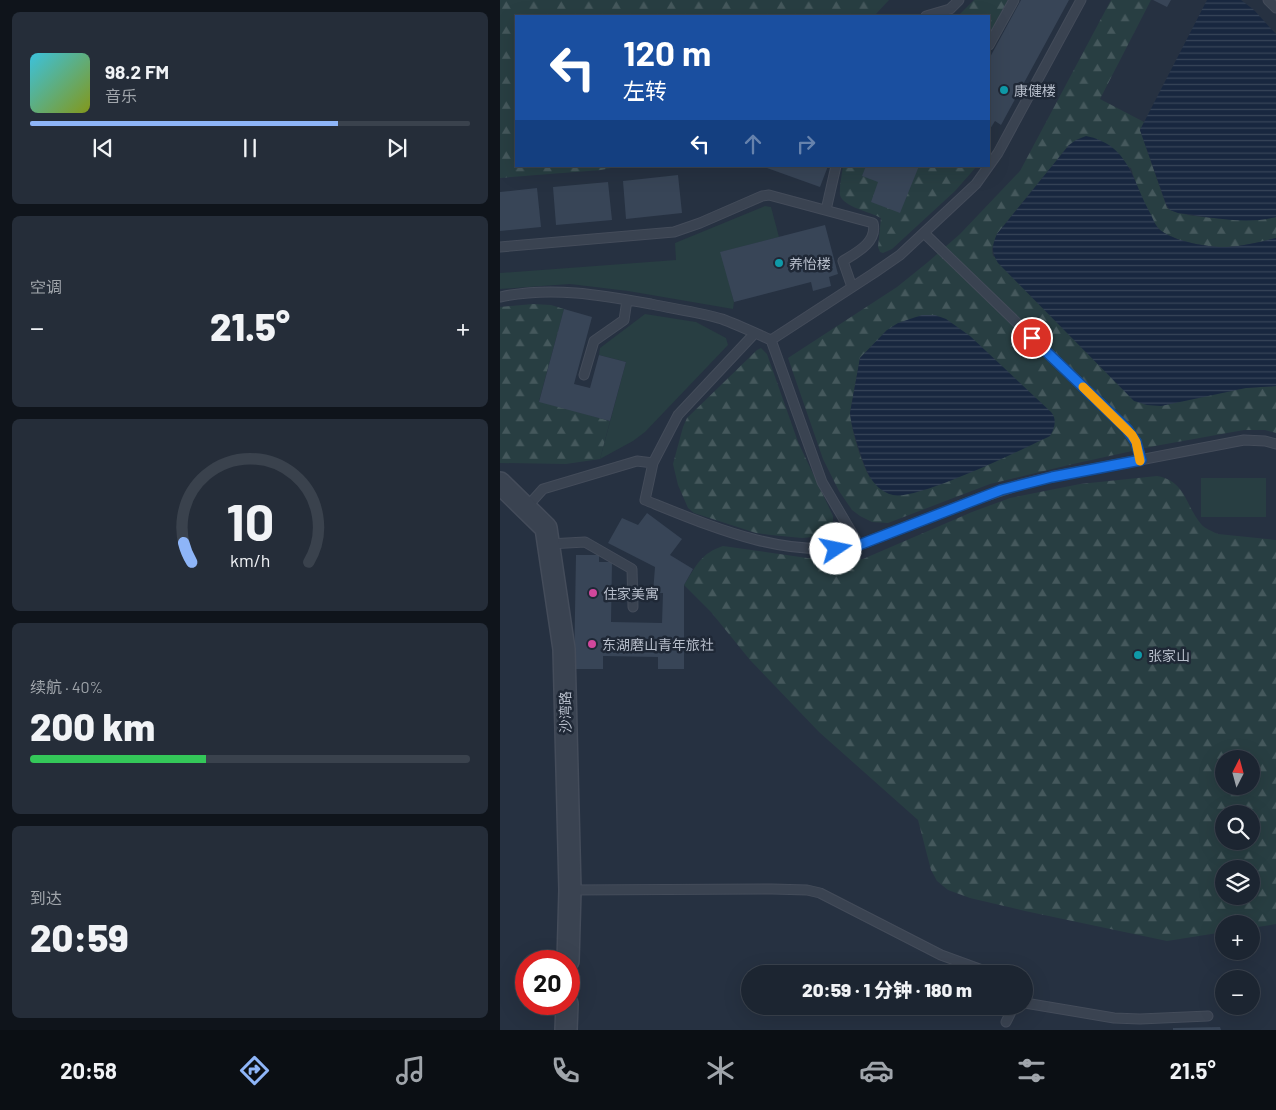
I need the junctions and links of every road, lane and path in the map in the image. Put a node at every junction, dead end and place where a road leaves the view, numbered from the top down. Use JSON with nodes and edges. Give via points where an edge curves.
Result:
{"nodes":[{"id":1,"x":959,"y":0,"type":"edge"},
{"id":2,"x":1014,"y":0,"type":"edge"},
{"id":3,"x":1081,"y":0,"type":"edge"},
{"id":4,"x":1268,"y":0,"type":"edge"},
{"id":5,"x":1276,"y":8,"type":"edge"},
{"id":6,"x":929,"y":15,"type":"edge"},
{"id":7,"x":990,"y":44,"type":"edge"},
{"id":8,"x":991,"y":159,"type":"edge"},
{"id":9,"x":836,"y":167,"type":"edge"},
{"id":10,"x":986,"y":167,"type":"edge"},
{"id":11,"x":826,"y":210,"type":"junction"},
{"id":12,"x":924,"y":233,"type":"junction"},
{"id":13,"x":500,"y":247,"type":"edge"},
{"id":14,"x":852,"y":288,"type":"junction"},
{"id":15,"x":500,"y":297,"type":"edge"},
{"id":16,"x":627,"y":300,"type":"junction"},
{"id":17,"x":755,"y":333,"type":"junction"},
{"id":18,"x":771,"y":340,"type":"junction"},
{"id":19,"x":584,"y":375,"type":"dead end"},
{"id":20,"x":1276,"y":444,"type":"edge"},
{"id":21,"x":1141,"y":460,"type":"junction"},
{"id":22,"x":653,"y":463,"type":"junction"},
{"id":23,"x":500,"y":483,"type":"edge"},
{"id":24,"x":526,"y":508,"type":"junction"},
{"id":25,"x":549,"y":544,"type":"junction"},
{"id":26,"x":859,"y":545,"type":"junction"},
{"id":27,"x":633,"y":607,"type":"dead end"},
{"id":28,"x":570,"y":890,"type":"junction"},
{"id":29,"x":568,"y":950,"type":"edge"},
{"id":30,"x":968,"y":965,"type":"edge"},
{"id":31,"x":1033,"y":1004,"type":"edge"},
{"id":32,"x":567,"y":1015,"type":"edge"},
{"id":33,"x":1010,"y":1015,"type":"edge"},
{"id":34,"x":1208,"y":1016,"type":"dead end"},
{"id":35,"x":1006,"y":1022,"type":"dead end"},
{"id":36,"x":566,"y":1030,"type":"edge"}],
"edges":[{"from":1,"to":6,"type":"lane","via":[[950,9]]},
{"from":2,"to":7,"type":"lane"},
{"from":3,"to":8,"type":"lane"},
{"from":4,"to":5,"type":"lane"},
{"from":9,"to":11,"type":"lane"},
{"from":10,"to":12,"type":"lane","via":[[976,184]]},
{"from":11,"to":13,"type":"lane","via":[[769,195],[674,232]]},
{"from":11,"to":14,"type":"lane","via":[[874,225],[867,245],[843,261]]},
{"from":12,"to":14,"type":"lane","via":[[900,255]]},
{"from":12,"to":21,"type":"lane","via":[[1127,429],[1136,442]]},
{"from":14,"to":18,"type":"lane"},
{"from":15,"to":16,"type":"lane","via":[[558,292]]},
{"from":16,"to":17,"type":"lane","via":[[721,319]]},
{"from":16,"to":19,"type":"lane","via":[[624,320],[594,341]]},
{"from":17,"to":18,"type":"lane"},
{"from":17,"to":22,"type":"lane","via":[[678,415]]},
{"from":18,"to":26,"type":"lane","via":[[822,482]]},
{"from":20,"to":21,"type":"lane","via":[[1244,440]]},
{"from":21,"to":26,"type":"lane","via":[[1001,490]]},
{"from":22,"to":24,"type":"lane","via":[[637,461],[544,489]]},
{"from":22,"to":26,"type":"lane","via":[[645,500],[693,520],[784,545],[821,550]]},
{"from":23,"to":24,"type":"street","name":"沙湾路"},
{"from":24,"to":25,"type":"street","name":"沙湾路","via":[[546,528]]},
{"from":25,"to":27,"type":"lane","via":[[585,542],[632,569]]},
{"from":25,"to":28,"type":"street","name":"沙湾路","via":[[564,648]]},
{"from":28,"to":29,"type":"street","name":"沙湾路"},
{"from":28,"to":30,"type":"lane","via":[[813,891],[941,955]]},
{"from":31,"to":34,"type":"lane","via":[[1114,1018]]},
{"from":32,"to":36,"type":"street"},
{"from":33,"to":35,"type":"lane"}]}
